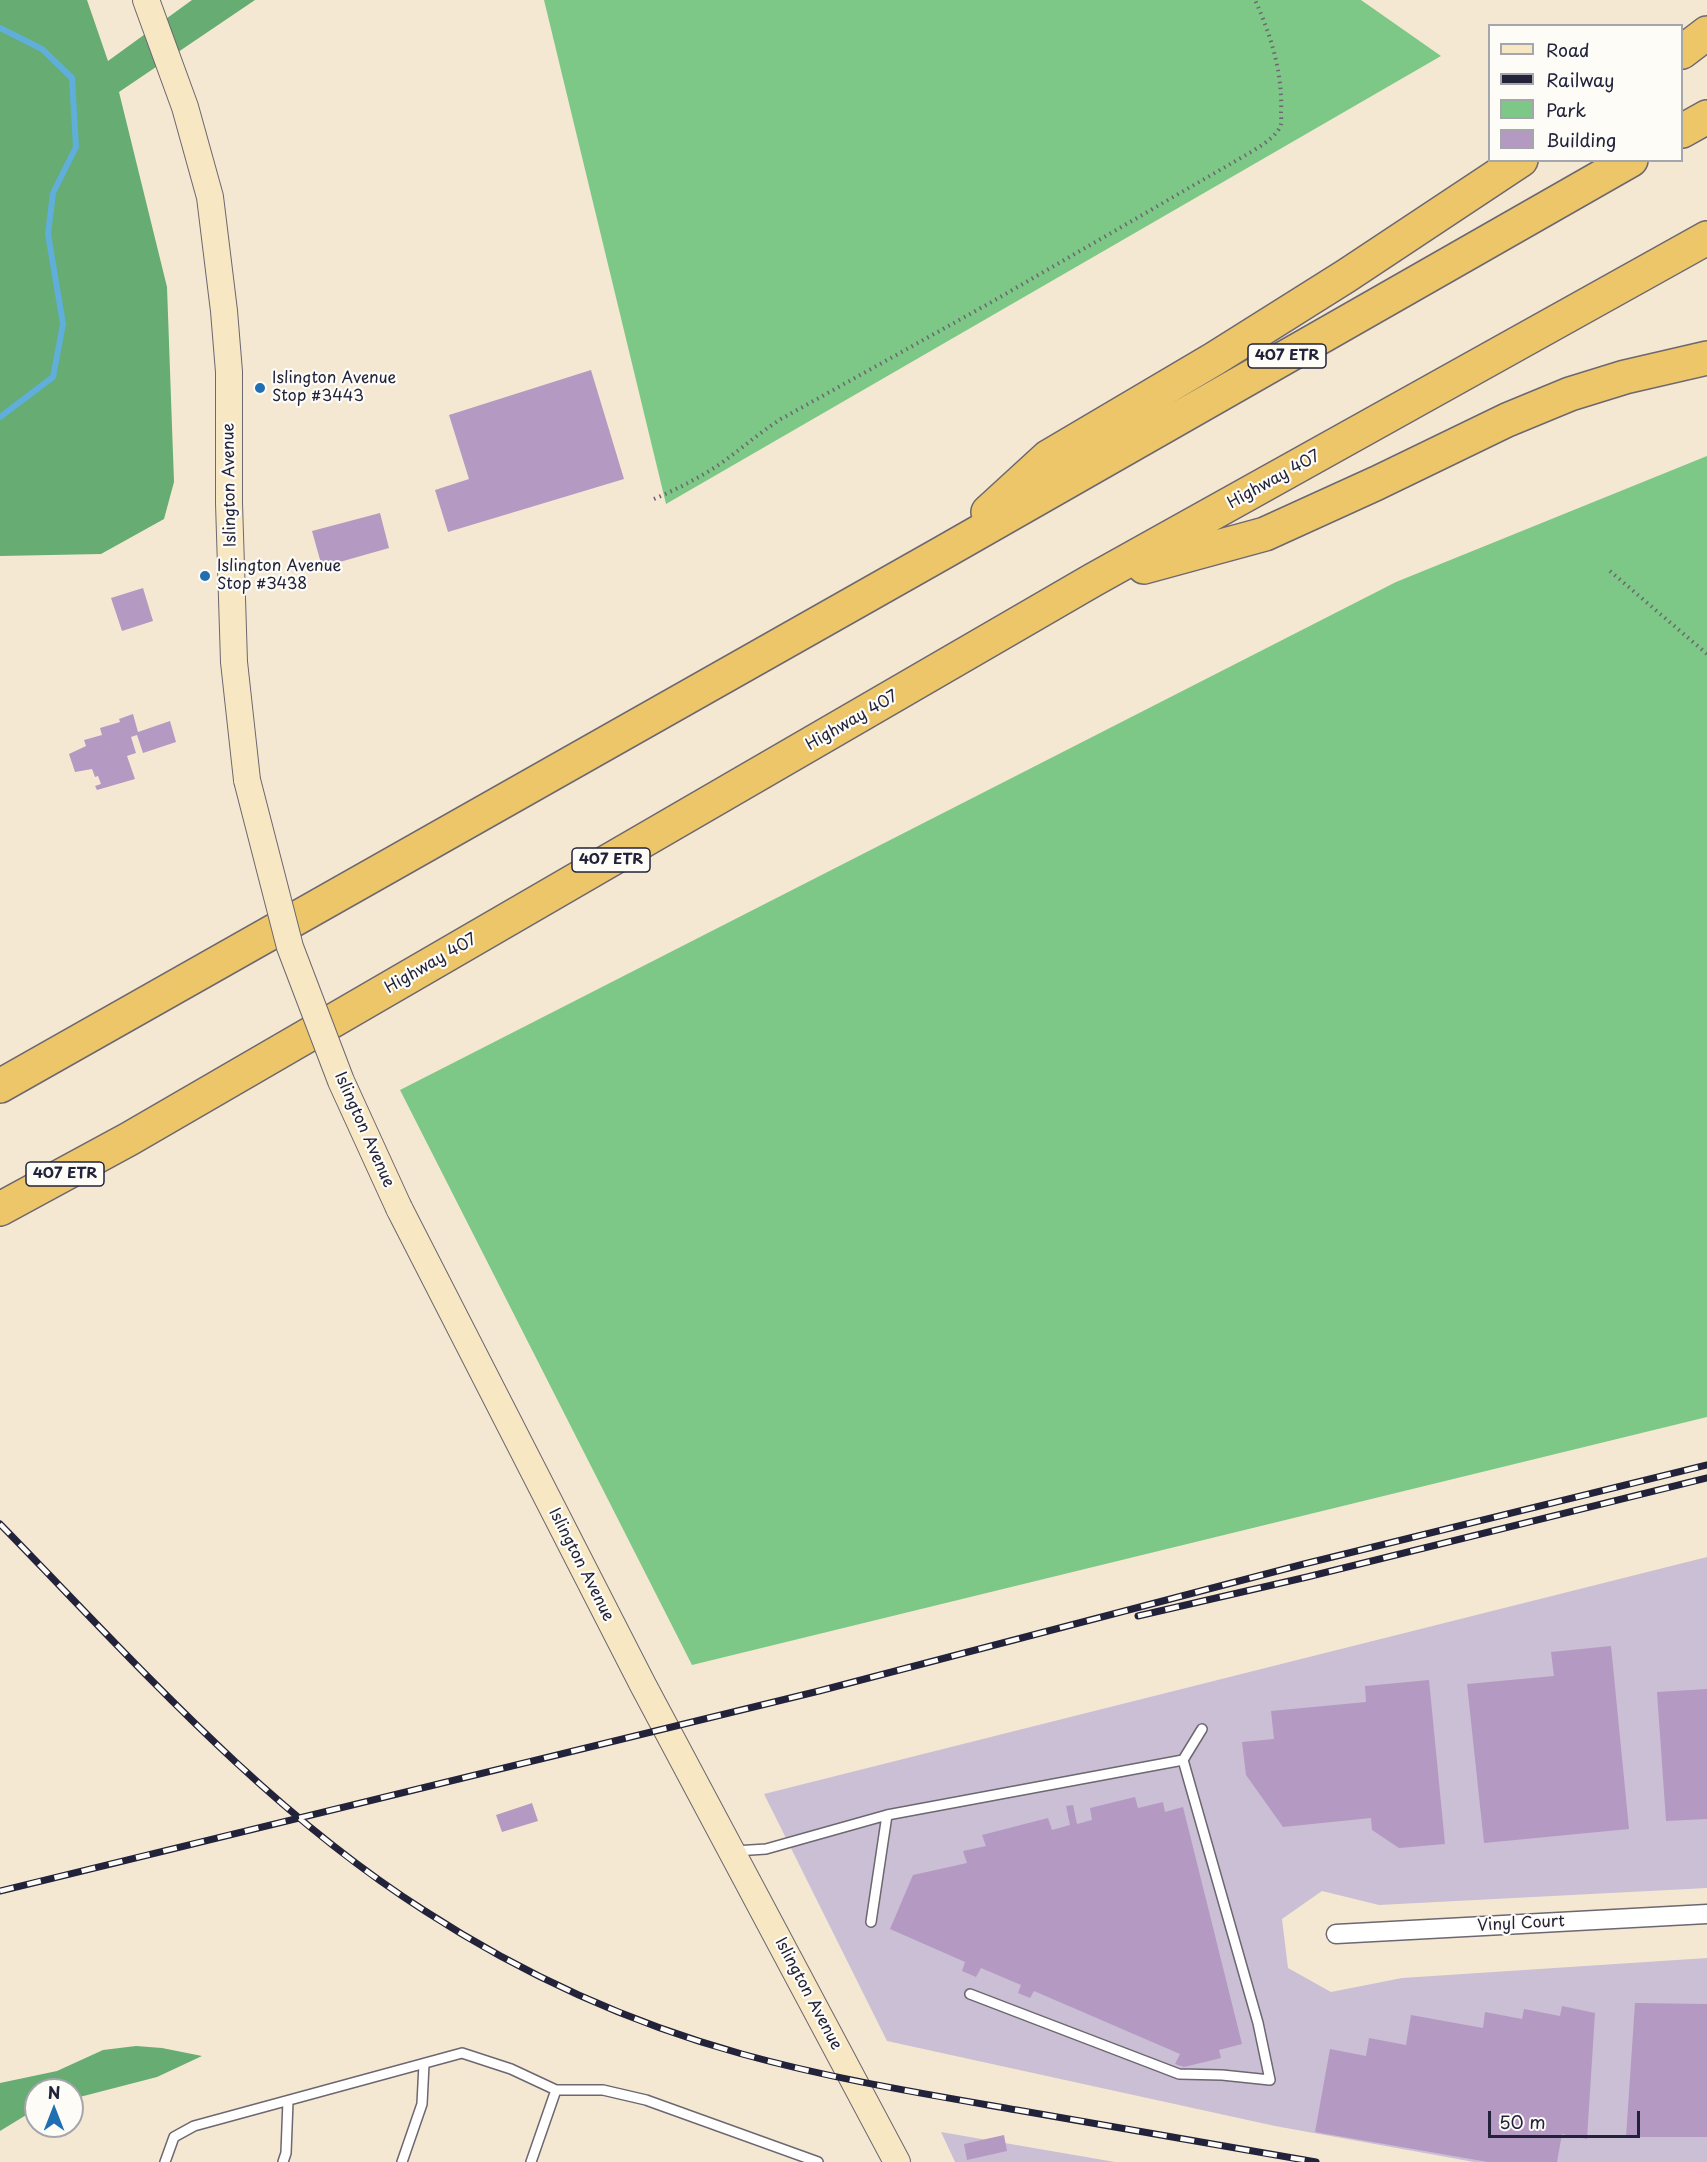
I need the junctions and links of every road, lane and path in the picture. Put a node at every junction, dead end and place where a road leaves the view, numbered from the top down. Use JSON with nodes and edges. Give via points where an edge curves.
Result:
{"nodes":[{"id":1,"x":146,"y":0,"type":"edge"},
{"id":2,"x":1255,"y":0,"type":"edge"},
{"id":3,"x":1707,"y":33,"type":"edge"},
{"id":4,"x":1683,"y":51,"type":"edge"},
{"id":5,"x":1707,"y":117,"type":"edge"},
{"id":6,"x":1683,"y":130,"type":"edge"},
{"id":7,"x":1518,"y":162,"type":"edge"},
{"id":8,"x":1626,"y":162,"type":"edge"},
{"id":9,"x":1707,"y":238,"type":"edge"},
{"id":10,"x":1707,"y":358,"type":"edge"},
{"id":11,"x":654,"y":499,"type":"dead end"},
{"id":12,"x":944,"y":552,"type":"junction"},
{"id":13,"x":1610,"y":571,"type":"dead end"},
{"id":14,"x":1094,"y":580,"type":"junction"},
{"id":15,"x":1707,"y":654,"type":"edge"},
{"id":16,"x":0,"y":1086,"type":"edge"},
{"id":17,"x":0,"y":1209,"type":"edge"},
{"id":18,"x":1202,"y":1729,"type":"dead end"},
{"id":19,"x":1183,"y":1760,"type":"junction"},
{"id":20,"x":886,"y":1815,"type":"junction"},
{"id":21,"x":733,"y":1852,"type":"junction"},
{"id":22,"x":1707,"y":1914,"type":"edge"},
{"id":23,"x":871,"y":1922,"type":"dead end"},
{"id":24,"x":1336,"y":1934,"type":"dead end"},
{"id":25,"x":970,"y":1994,"type":"dead end"},
{"id":26,"x":423,"y":2064,"type":"junction"},
{"id":27,"x":556,"y":2090,"type":"junction"},
{"id":28,"x":288,"y":2101,"type":"junction"},
{"id":29,"x":165,"y":2162,"type":"edge"},
{"id":30,"x":283,"y":2162,"type":"edge"},
{"id":31,"x":402,"y":2162,"type":"edge"},
{"id":32,"x":531,"y":2162,"type":"edge"},
{"id":33,"x":818,"y":2162,"type":"edge"},
{"id":34,"x":897,"y":2162,"type":"edge"}],
"edges":[{"from":1,"to":21,"type":"main road","name":"Islington Avenue","bridge":true,"via":[[185,107],[210,197],[229,372],[234,662],[248,780],[290,947],[341,1081],[399,1208],[643,1685]]},
{"from":2,"to":11,"type":"path","via":[[1267,25],[1282,99],[1281,126],[1268,141],[781,419],[720,464]]},
{"from":3,"to":4,"type":"highway"},
{"from":5,"to":6,"type":"highway"},
{"from":7,"to":12,"type":"highway","via":[[1233,347],[1048,457]]},
{"from":8,"to":12,"type":"highway","number":"407 ETR"},
{"from":9,"to":14,"type":"highway","name":"Highway 407","number":"407 ETR"},
{"from":10,"to":14,"type":"highway","via":[[1570,394],[1265,534]]},
{"from":12,"to":16,"type":"highway","number":"407 ETR"},
{"from":13,"to":15,"type":"path"},
{"from":14,"to":17,"type":"highway","name":"Highway 407","number":"407 ETR","via":[[129,1139]]},
{"from":18,"to":19,"type":"lane"},
{"from":19,"to":20,"type":"lane"},
{"from":19,"to":25,"type":"lane","via":[[1258,2023],[1270,2080],[1179,2074]]},
{"from":20,"to":21,"type":"lane","via":[[766,1849]]},
{"from":20,"to":23,"type":"lane"},
{"from":21,"to":34,"type":"main road","name":"Islington Avenue"},
{"from":22,"to":24,"type":"street","name":"Vinyl Court"},
{"from":26,"to":27,"type":"lane","via":[[462,2053],[511,2069]]},
{"from":26,"to":28,"type":"lane"},
{"from":26,"to":31,"type":"lane","via":[[422,2104]]},
{"from":27,"to":32,"type":"lane"},
{"from":27,"to":33,"type":"lane","via":[[603,2090],[646,2100]]},
{"from":28,"to":29,"type":"lane","via":[[194,2126],[174,2137]]},
{"from":28,"to":30,"type":"lane"}]}
